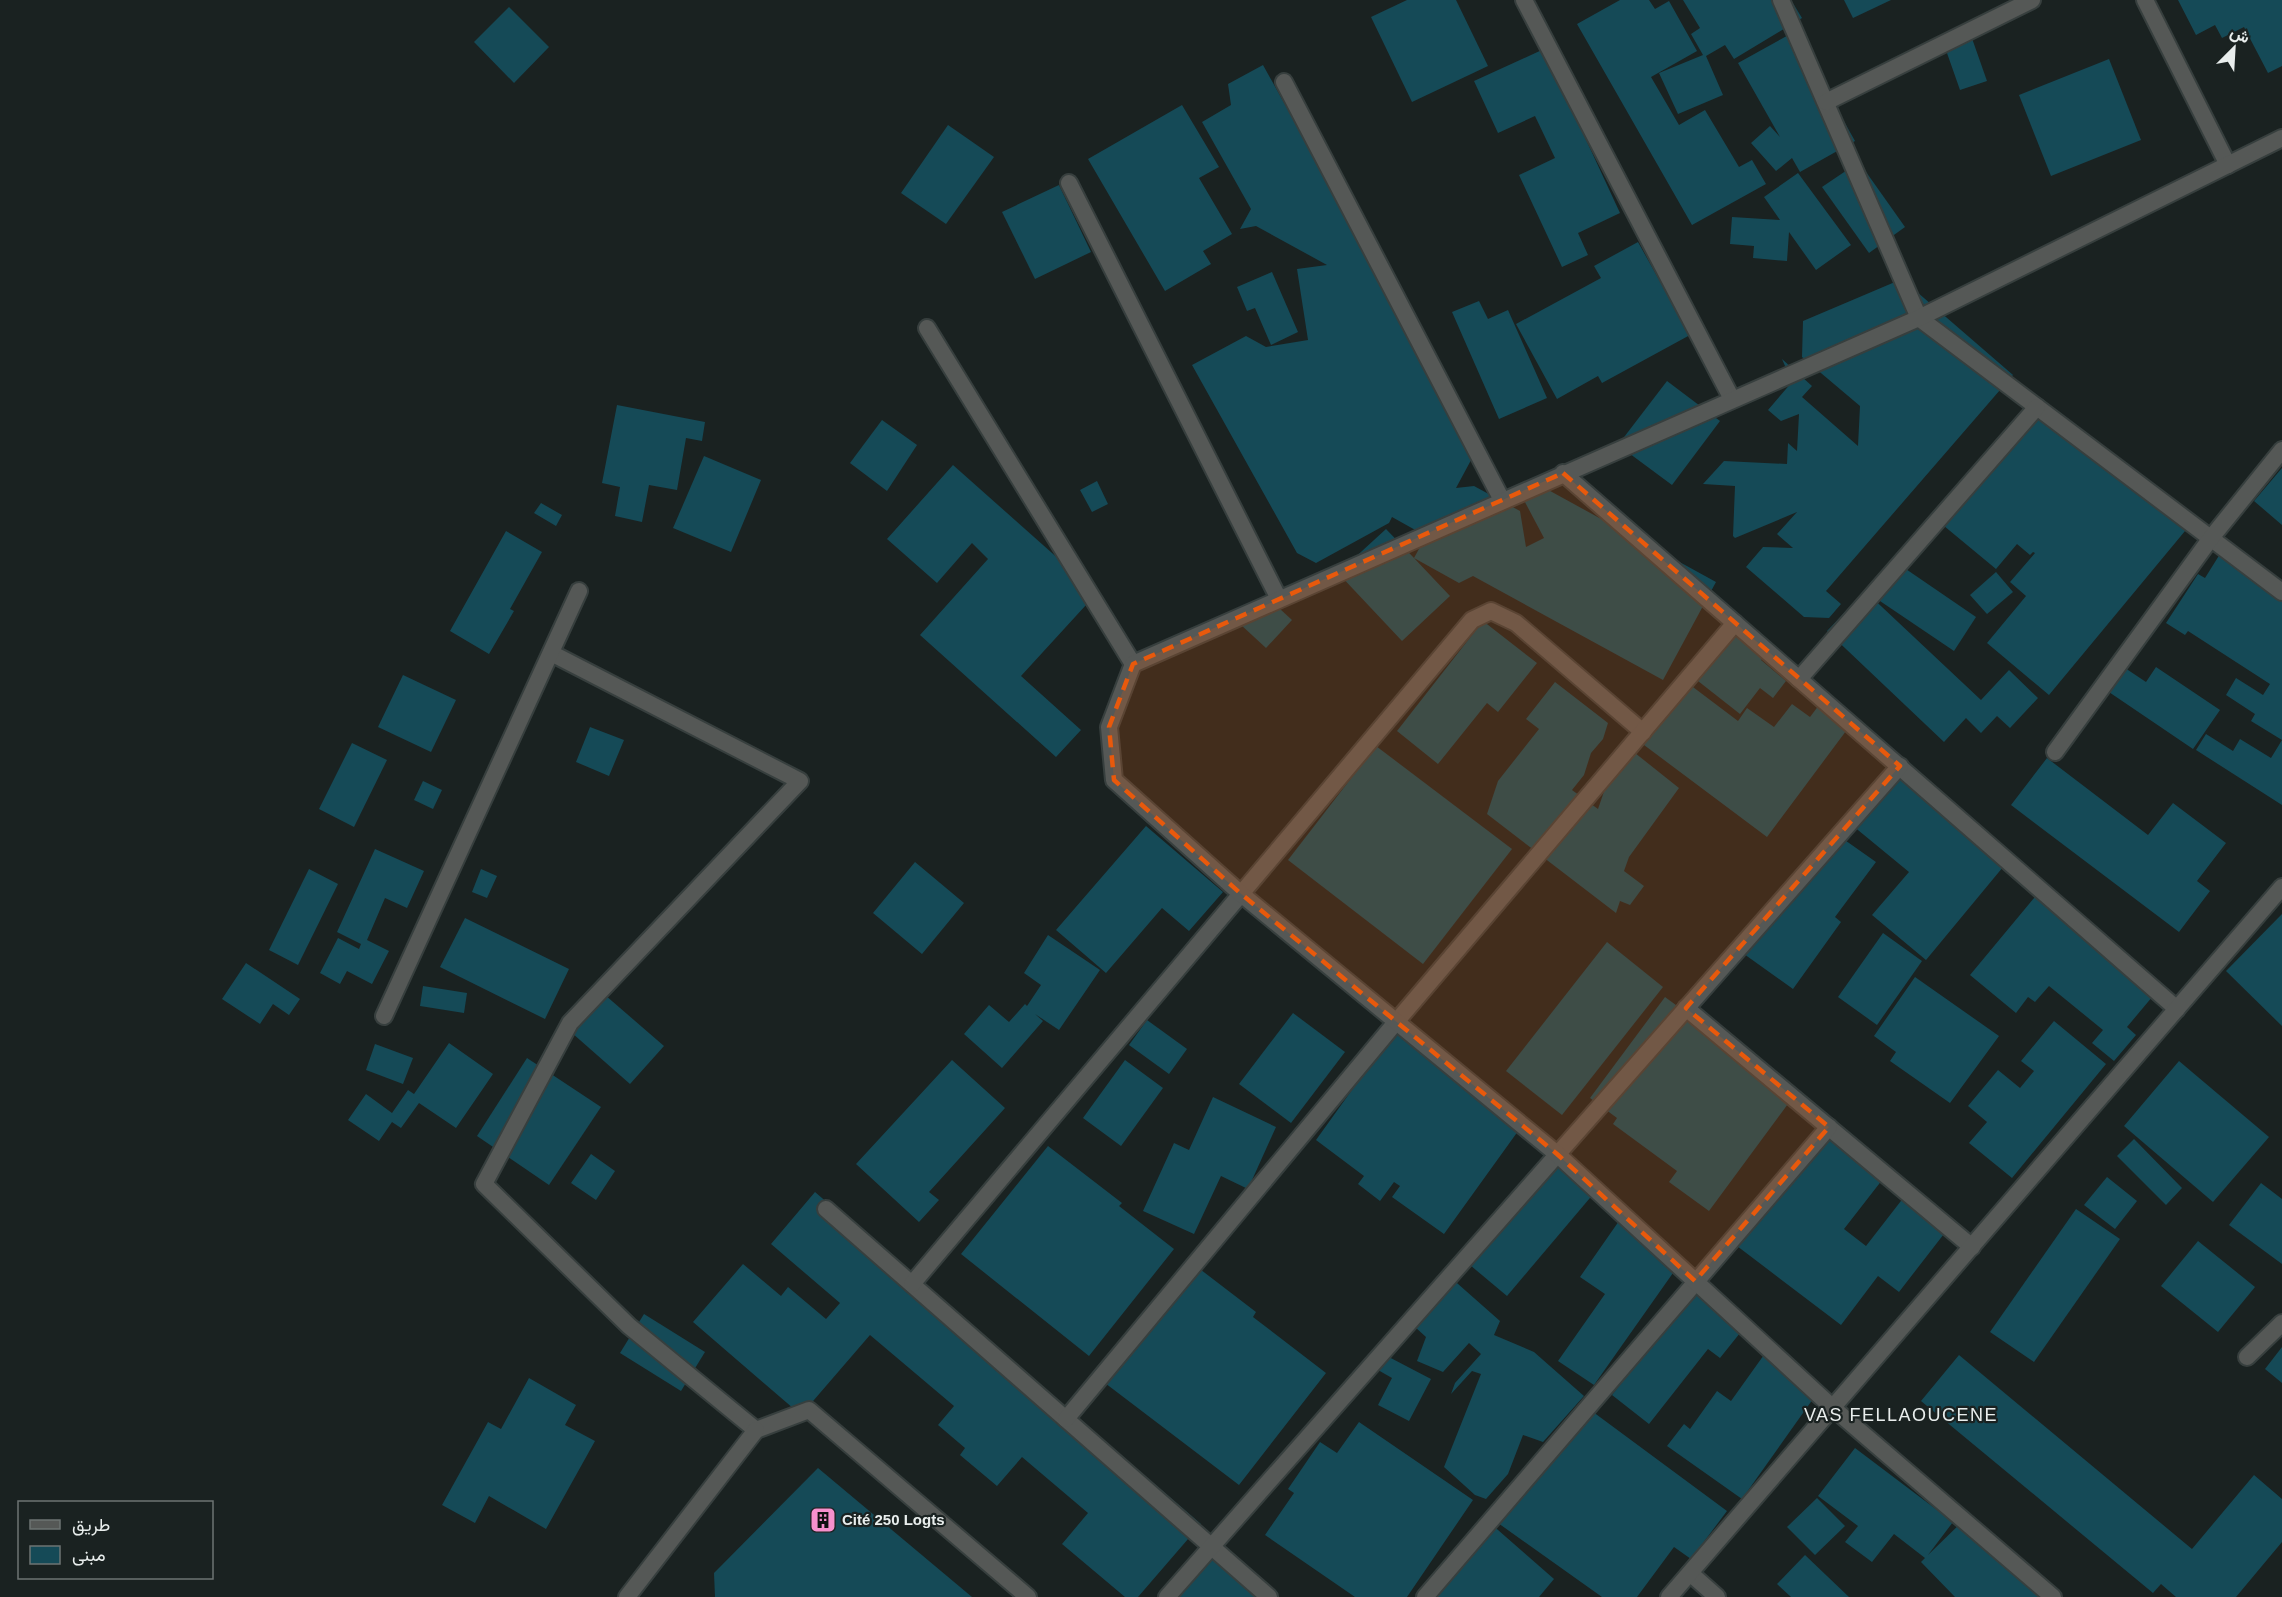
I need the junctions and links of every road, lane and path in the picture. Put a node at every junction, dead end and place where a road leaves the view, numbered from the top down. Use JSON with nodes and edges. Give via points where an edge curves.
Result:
{"nodes":[{"id":1,"x":1524,"y":0,"type":"edge"},
{"id":2,"x":1781,"y":0,"type":"edge"},
{"id":3,"x":2032,"y":0,"type":"edge"},
{"id":4,"x":2145,"y":0,"type":"edge"},
{"id":5,"x":1284,"y":82,"type":"dead end"},
{"id":6,"x":1826,"y":102,"type":"junction"},
{"id":7,"x":2282,"y":138,"type":"edge"},
{"id":8,"x":2228,"y":165,"type":"junction"},
{"id":9,"x":1069,"y":183,"type":"dead end"},
{"id":10,"x":1920,"y":318,"type":"junction"},
{"id":11,"x":927,"y":328,"type":"dead end"},
{"id":12,"x":1732,"y":399,"type":"junction"},
{"id":13,"x":2037,"y":406,"type":"junction"},
{"id":14,"x":2282,"y":450,"type":"edge"},
{"id":15,"x":1563,"y":473,"type":"junction"},
{"id":16,"x":1502,"y":500,"type":"junction"},
{"id":17,"x":2211,"y":538,"type":"junction"},
{"id":18,"x":579,"y":591,"type":"dead end"},
{"id":19,"x":2282,"y":592,"type":"edge"},
{"id":20,"x":1279,"y":599,"type":"junction"},
{"id":21,"x":1735,"y":623,"type":"junction"},
{"id":22,"x":551,"y":653,"type":"junction"},
{"id":23,"x":1133,"y":664,"type":"junction"},
{"id":24,"x":1799,"y":679,"type":"junction"},
{"id":25,"x":1643,"y":732,"type":"junction"},
{"id":26,"x":2055,"y":752,"type":"dead end"},
{"id":27,"x":1900,"y":766,"type":"junction"},
{"id":28,"x":2282,"y":887,"type":"edge"},
{"id":29,"x":1239,"y":893,"type":"junction"},
{"id":30,"x":2276,"y":907,"type":"edge"},
{"id":31,"x":1686,"y":1008,"type":"junction"},
{"id":32,"x":2177,"y":1009,"type":"junction"},
{"id":33,"x":384,"y":1016,"type":"dead end"},
{"id":34,"x":1396,"y":1022,"type":"junction"},
{"id":35,"x":1829,"y":1127,"type":"junction"},
{"id":36,"x":1557,"y":1154,"type":"junction"},
{"id":37,"x":826,"y":1209,"type":"dead end"},
{"id":38,"x":1972,"y":1247,"type":"junction"},
{"id":39,"x":1695,"y":1281,"type":"junction"},
{"id":40,"x":912,"y":1284,"type":"junction"},
{"id":41,"x":2282,"y":1323,"type":"edge"},
{"id":42,"x":2247,"y":1357,"type":"dead end"},
{"id":43,"x":1833,"y":1408,"type":"junction"},
{"id":44,"x":1066,"y":1419,"type":"junction"},
{"id":45,"x":756,"y":1430,"type":"junction"},
{"id":46,"x":1211,"y":1546,"type":"junction"},
{"id":47,"x":1690,"y":1573,"type":"junction"},
{"id":48,"x":627,"y":1597,"type":"edge"},
{"id":49,"x":1028,"y":1597,"type":"edge"},
{"id":50,"x":1167,"y":1597,"type":"edge"},
{"id":51,"x":1269,"y":1597,"type":"edge"},
{"id":52,"x":1425,"y":1597,"type":"edge"},
{"id":53,"x":1669,"y":1597,"type":"edge"},
{"id":54,"x":1717,"y":1597,"type":"edge"},
{"id":55,"x":2053,"y":1597,"type":"edge"}],
"edges":[{"from":1,"to":12,"type":"street"},
{"from":2,"to":6,"type":"street"},
{"from":3,"to":6,"type":"street"},
{"from":4,"to":8,"type":"street"},
{"from":5,"to":16,"type":"street"},
{"from":6,"to":10,"type":"street"},
{"from":7,"to":8,"type":"street"},
{"from":8,"to":10,"type":"street"},
{"from":9,"to":20,"type":"street"},
{"from":10,"to":12,"type":"street"},
{"from":10,"to":13,"type":"street"},
{"from":11,"to":23,"type":"street"},
{"from":12,"to":15,"type":"street"},
{"from":13,"to":17,"type":"street"},
{"from":13,"to":24,"type":"street"},
{"from":14,"to":17,"type":"street"},
{"from":15,"to":16,"type":"street"},
{"from":15,"to":21,"type":"street"},
{"from":16,"to":20,"type":"street"},
{"from":17,"to":19,"type":"street"},
{"from":17,"to":26,"type":"street"},
{"from":18,"to":22,"type":"street"},
{"from":20,"to":23,"type":"street"},
{"from":21,"to":24,"type":"street"},
{"from":21,"to":25,"type":"street"},
{"from":22,"to":33,"type":"street"},
{"from":22,"to":45,"type":"street","via":[[800,781],[570,1023],[484,1184],[629,1326]]},
{"from":23,"to":29,"type":"street","via":[[1109,727],[1113,780]]},
{"from":24,"to":27,"type":"street"},
{"from":25,"to":29,"type":"street","via":[[1516,623],[1491,611],[1472,620]]},
{"from":25,"to":34,"type":"street"},
{"from":27,"to":31,"type":"street"},
{"from":27,"to":32,"type":"street"},
{"from":28,"to":30,"type":"street"},
{"from":29,"to":34,"type":"street"},
{"from":29,"to":40,"type":"street"},
{"from":30,"to":32,"type":"street"},
{"from":31,"to":35,"type":"street"},
{"from":31,"to":36,"type":"street"},
{"from":32,"to":38,"type":"street"},
{"from":34,"to":36,"type":"street"},
{"from":34,"to":44,"type":"street"},
{"from":35,"to":38,"type":"street"},
{"from":35,"to":39,"type":"street"},
{"from":36,"to":39,"type":"street"},
{"from":36,"to":46,"type":"street"},
{"from":37,"to":40,"type":"street"},
{"from":38,"to":43,"type":"street"},
{"from":39,"to":43,"type":"street"},
{"from":39,"to":52,"type":"street"},
{"from":40,"to":44,"type":"street"},
{"from":41,"to":42,"type":"street"},
{"from":43,"to":47,"type":"street"},
{"from":43,"to":55,"type":"street"},
{"from":44,"to":46,"type":"street"},
{"from":45,"to":48,"type":"street"},
{"from":45,"to":49,"type":"street","via":[[809,1410]]},
{"from":46,"to":50,"type":"street"},
{"from":46,"to":51,"type":"street"},
{"from":47,"to":53,"type":"street"},
{"from":47,"to":54,"type":"street"}]}
